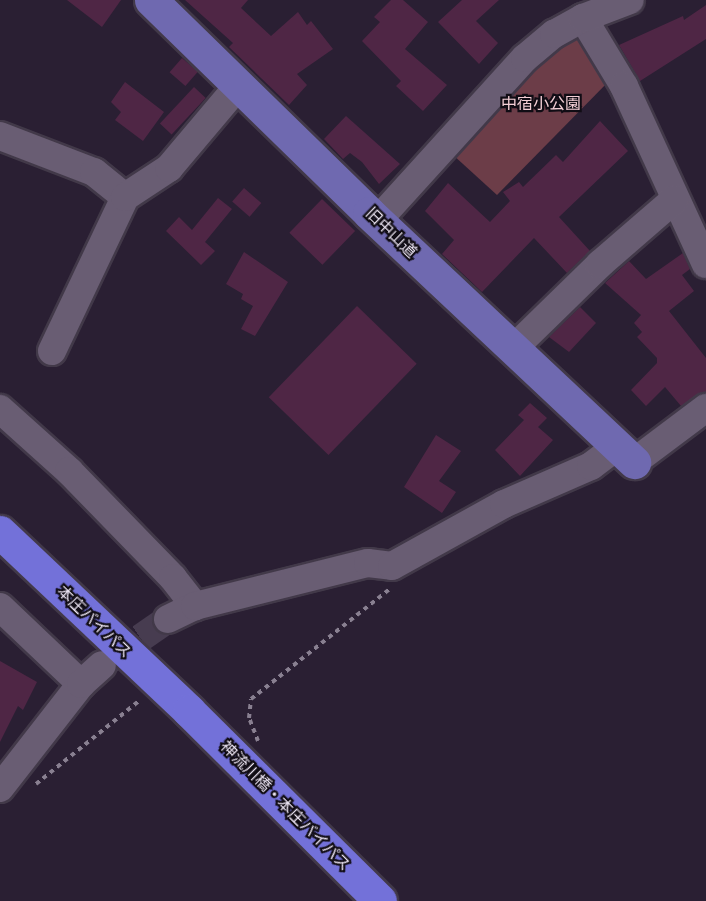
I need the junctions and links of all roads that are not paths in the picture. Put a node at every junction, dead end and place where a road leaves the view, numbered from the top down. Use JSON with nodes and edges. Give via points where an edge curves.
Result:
{"nodes":[{"id":1,"x":151,"y":0,"type":"edge"},
{"id":2,"x":630,"y":0,"type":"edge"},
{"id":3,"x":574,"y":14,"type":"edge"},
{"id":4,"x":238,"y":86,"type":"junction"},
{"id":5,"x":0,"y":136,"type":"edge"},
{"id":6,"x":125,"y":197,"type":"junction"},
{"id":7,"x":675,"y":199,"type":"junction"},
{"id":8,"x":377,"y":221,"type":"junction"},
{"id":9,"x":706,"y":264,"type":"edge"},
{"id":10,"x":513,"y":349,"type":"junction"},
{"id":11,"x":52,"y":351,"type":"dead end"},
{"id":12,"x":706,"y":408,"type":"edge"},
{"id":13,"x":0,"y":409,"type":"edge"},
{"id":14,"x":706,"y":430,"type":"edge"},
{"id":15,"x":635,"y":453,"type":"junction"},
{"id":16,"x":0,"y":532,"type":"edge"},
{"id":17,"x":195,"y":606,"type":"junction"},
{"id":18,"x":0,"y":607,"type":"edge"},
{"id":19,"x":168,"y":619,"type":"tunnel mouth"},
{"id":20,"x":102,"y":665,"type":"tunnel mouth"},
{"id":21,"x":81,"y":684,"type":"junction"},
{"id":22,"x":189,"y":711,"type":"joint"},
{"id":23,"x":0,"y":788,"type":"edge"},
{"id":24,"x":380,"y":901,"type":"edge"}],
"edges":[{"from":1,"to":4,"type":"main road","name":"旧中山道"},
{"from":2,"to":3,"type":"street"},
{"from":3,"to":7,"type":"street","via":[[624,86]]},
{"from":3,"to":8,"type":"street","via":[[510,72]]},
{"from":4,"to":6,"type":"street","via":[[169,168]]},
{"from":4,"to":8,"type":"main road","name":"旧中山道"},
{"from":5,"to":6,"type":"street","via":[[94,172]]},
{"from":6,"to":11,"type":"street"},
{"from":7,"to":9,"type":"street"},
{"from":7,"to":10,"type":"street","via":[[600,264]]},
{"from":8,"to":10,"type":"main road","name":"旧中山道"},
{"from":10,"to":15,"type":"main road","name":"旧中山道"},
{"from":12,"to":15,"type":"street"},
{"from":13,"to":17,"type":"street","via":[[69,471],[173,578]]},
{"from":14,"to":15,"type":"street"},
{"from":15,"to":17,"type":"street","via":[[591,466],[504,504],[392,566],[368,563]]},
{"from":16,"to":22,"type":"highway","name":"本庄バイパス"},
{"from":17,"to":19,"type":"street"},
{"from":18,"to":21,"type":"street"},
{"from":20,"to":21,"type":"street"},
{"from":21,"to":23,"type":"street"},
{"from":22,"to":24,"type":"highway","name":"神流川橋・本庄バイパス"}]}
